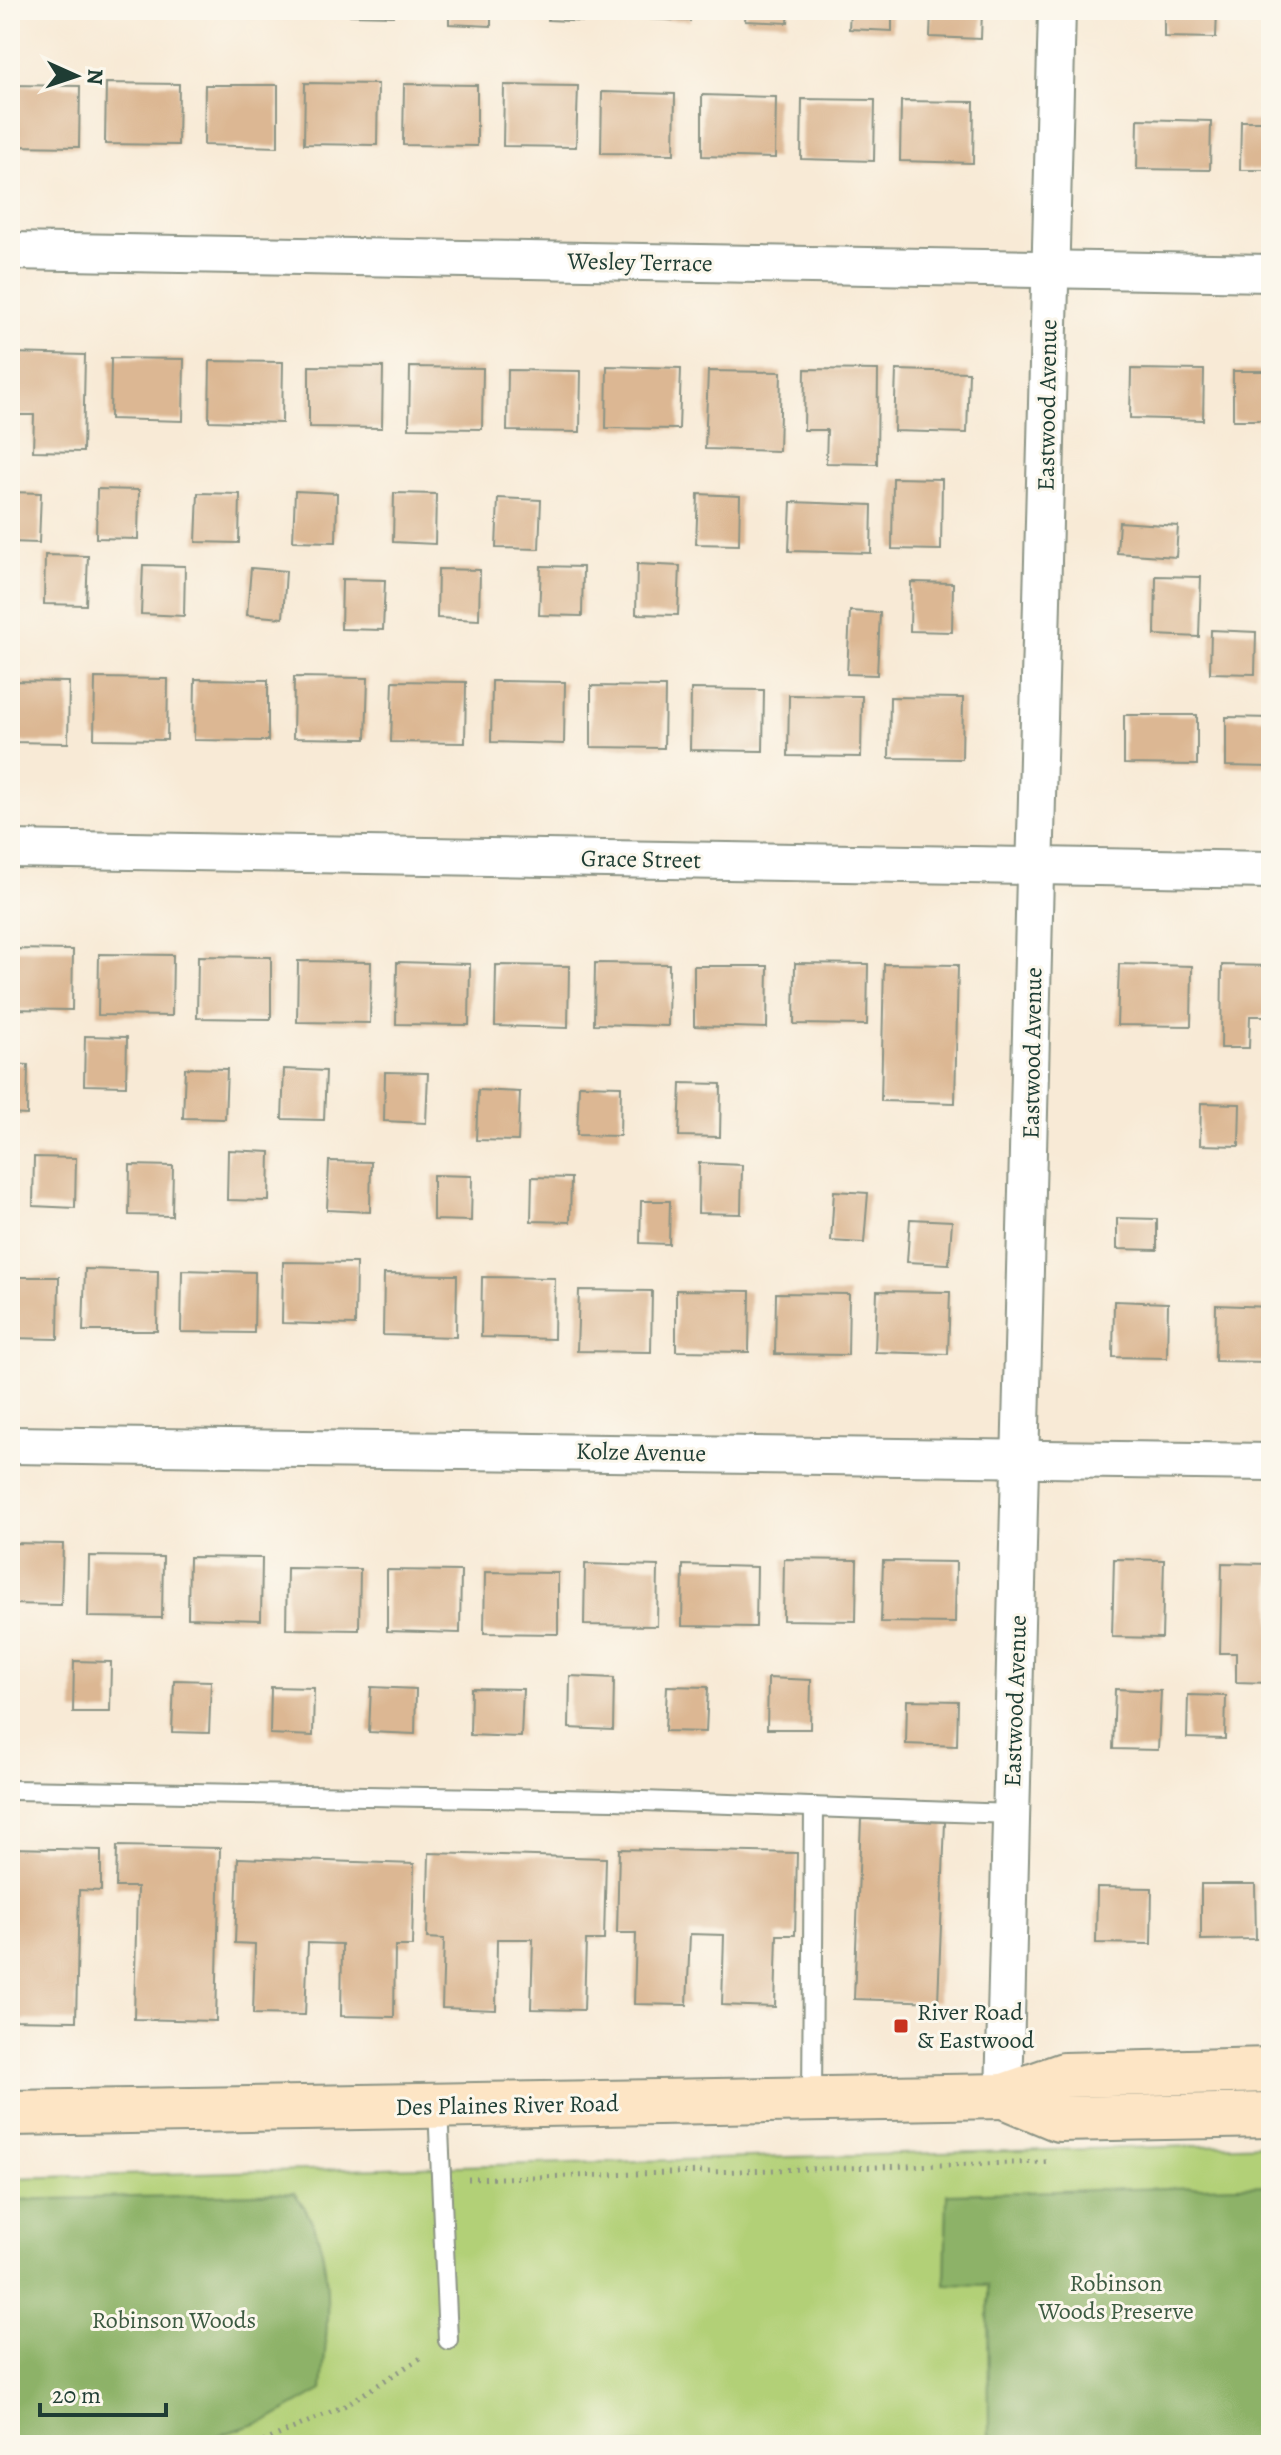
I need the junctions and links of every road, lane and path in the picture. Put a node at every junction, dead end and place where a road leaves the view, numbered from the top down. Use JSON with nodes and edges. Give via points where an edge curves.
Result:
{"nodes":[{"id":1,"x":1057,"y":10,"type":"edge"},
{"id":2,"x":10,"y":251,"type":"edge"},
{"id":3,"x":1051,"y":269,"type":"junction"},
{"id":4,"x":1271,"y":273,"type":"edge"},
{"id":5,"x":10,"y":849,"type":"edge"},
{"id":6,"x":1037,"y":865,"type":"junction"},
{"id":7,"x":1271,"y":870,"type":"edge"},
{"id":8,"x":10,"y":1445,"type":"edge"},
{"id":9,"x":1022,"y":1457,"type":"junction"},
{"id":10,"x":1271,"y":1462,"type":"edge"},
{"id":11,"x":10,"y":1790,"type":"edge"},
{"id":12,"x":814,"y":1807,"type":"junction"},
{"id":13,"x":1012,"y":1814,"type":"junction"},
{"id":14,"x":1271,"y":2070,"type":"edge"},
{"id":15,"x":1004,"y":2096,"type":"junction"},
{"id":16,"x":812,"y":2099,"type":"junction"},
{"id":17,"x":438,"y":2106,"type":"junction"},
{"id":18,"x":10,"y":2113,"type":"edge"},
{"id":19,"x":1271,"y":2115,"type":"edge"},
{"id":20,"x":1054,"y":2162,"type":"dead end"},
{"id":21,"x":441,"y":2180,"type":"junction"},
{"id":22,"x":448,"y":2340,"type":"joint"},
{"id":23,"x":256,"y":2445,"type":"edge"}],
"edges":[{"from":1,"to":3,"type":"street","name":"Eastwood Avenue"},
{"from":2,"to":3,"type":"street","name":"Wesley Terrace"},
{"from":3,"to":4,"type":"street","name":"Wesley Terrace"},
{"from":3,"to":6,"type":"street","name":"Eastwood Avenue"},
{"from":5,"to":6,"type":"street","name":"Grace Street"},
{"from":6,"to":7,"type":"street","name":"Grace Street"},
{"from":6,"to":9,"type":"street","name":"Eastwood Avenue"},
{"from":8,"to":9,"type":"street","name":"Kolze Avenue"},
{"from":9,"to":10,"type":"street","name":"Kolze Avenue"},
{"from":9,"to":13,"type":"street","name":"Eastwood Avenue"},
{"from":11,"to":12,"type":"lane"},
{"from":12,"to":13,"type":"lane"},
{"from":12,"to":16,"type":"lane"},
{"from":13,"to":15,"type":"street","name":"Eastwood Avenue"},
{"from":14,"to":15,"type":"main road","name":"Des Plaines River Road","via":[[1064,2075]]},
{"from":15,"to":16,"type":"main road","name":"Des Plaines River Road"},
{"from":15,"to":19,"type":"main road","name":"Des Plaines River Road","via":[[1059,2119]]},
{"from":16,"to":17,"type":"main road","name":"Des Plaines River Road"},
{"from":17,"to":18,"type":"main road","name":"Des Plaines River Road"},
{"from":17,"to":21,"type":"lane"},
{"from":20,"to":21,"type":"path"},
{"from":21,"to":22,"type":"lane"},
{"from":22,"to":23,"type":"path","via":[[344,2406]]}]}
